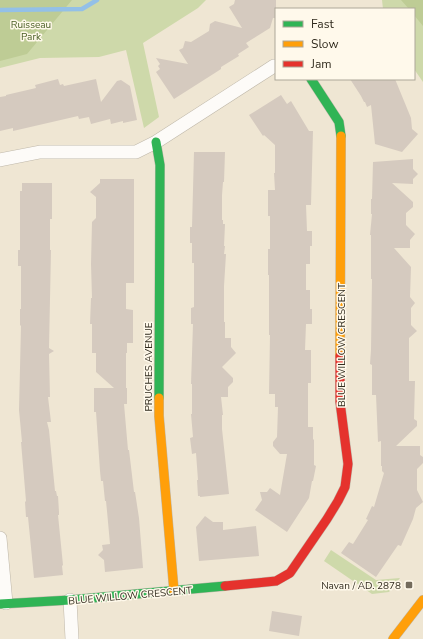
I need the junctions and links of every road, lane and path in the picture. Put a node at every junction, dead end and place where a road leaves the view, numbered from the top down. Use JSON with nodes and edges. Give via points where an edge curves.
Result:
{"nodes":[{"id":1,"x":275,"y":66,"type":"edge"},
{"id":2,"x":312,"y":80,"type":"edge"},
{"id":3,"x":156,"y":142,"type":"junction"},
{"id":4,"x":0,"y":160,"type":"edge"},
{"id":5,"x":0,"y":538,"type":"edge"},
{"id":6,"x":174,"y":591,"type":"junction"},
{"id":7,"x":70,"y":600,"type":"junction"},
{"id":8,"x":423,"y":600,"type":"edge"},
{"id":9,"x":3,"y":603,"type":"edge"},
{"id":10,"x":72,"y":639,"type":"edge"},
{"id":11,"x":393,"y":639,"type":"edge"}],
"edges":[{"from":1,"to":3,"type":"street"},
{"from":2,"to":6,"type":"street","name":"BLUE WILLOW CRESCENT","via":[[339,122],[341,132],[340,402],[348,464],[345,487],[327,519],[290,573],[276,581]]},
{"from":3,"to":4,"type":"street","via":[[136,152],[40,152]]},
{"from":3,"to":6,"type":"street","name":"PRUCHES AVENUE","via":[[160,165],[159,416]]},
{"from":5,"to":9,"type":"street"},
{"from":6,"to":7,"type":"street","name":"BLUE WILLOW CRESCENT"},
{"from":7,"to":9,"type":"street","name":"BLUE WILLOW CRESCENT"},
{"from":7,"to":10,"type":"street"},
{"from":8,"to":11,"type":"street"}]}
